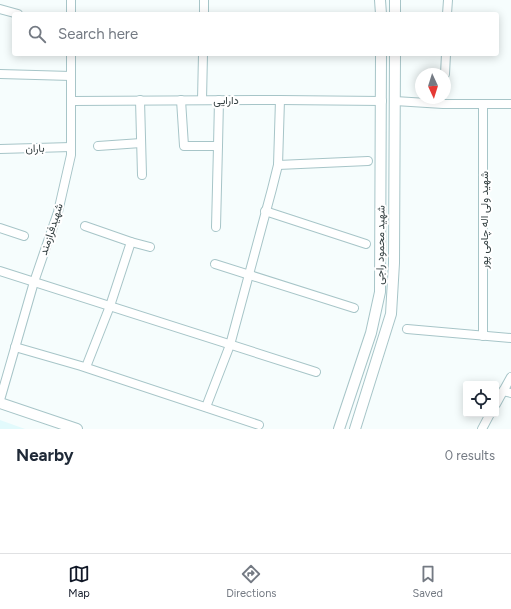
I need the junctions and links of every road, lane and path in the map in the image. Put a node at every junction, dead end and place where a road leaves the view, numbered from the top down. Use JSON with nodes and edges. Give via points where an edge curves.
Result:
{"nodes":[{"id":1,"x":71,"y":0,"type":"edge"},
{"id":2,"x":204,"y":0,"type":"edge"},
{"id":3,"x":380,"y":0,"type":"edge"},
{"id":4,"x":395,"y":0,"type":"edge"},
{"id":5,"x":448,"y":0,"type":"edge"},
{"id":6,"x":0,"y":9,"type":"edge"},
{"id":7,"x":12,"y":12,"type":"edge"},
{"id":8,"x":71,"y":12,"type":"edge"},
{"id":9,"x":204,"y":12,"type":"edge"},
{"id":10,"x":381,"y":12,"type":"edge"},
{"id":11,"x":395,"y":12,"type":"edge"},
{"id":12,"x":448,"y":12,"type":"edge"},
{"id":13,"x":71,"y":56,"type":"edge"},
{"id":14,"x":203,"y":56,"type":"edge"},
{"id":15,"x":381,"y":56,"type":"edge"},
{"id":16,"x":395,"y":56,"type":"edge"},
{"id":17,"x":446,"y":56,"type":"edge"},
{"id":18,"x":445,"y":68,"type":"edge"},
{"id":19,"x":0,"y":74,"type":"edge"},
{"id":20,"x":71,"y":76,"type":"junction"},
{"id":21,"x":140,"y":100,"type":"junction"},
{"id":22,"x":181,"y":100,"type":"junction"},
{"id":23,"x":202,"y":100,"type":"junction"},
{"id":24,"x":219,"y":100,"type":"junction"},
{"id":25,"x":280,"y":100,"type":"junction"},
{"id":26,"x":71,"y":101,"type":"junction"},
{"id":27,"x":382,"y":101,"type":"junction"},
{"id":28,"x":395,"y":101,"type":"junction"},
{"id":29,"x":415,"y":101,"type":"edge"},
{"id":30,"x":451,"y":102,"type":"edge"},
{"id":31,"x":483,"y":104,"type":"junction"},
{"id":32,"x":511,"y":104,"type":"edge"},
{"id":33,"x":141,"y":143,"type":"junction"},
{"id":34,"x":98,"y":146,"type":"dead end"},
{"id":35,"x":218,"y":146,"type":"junction"},
{"id":36,"x":71,"y":147,"type":"junction"},
{"id":37,"x":0,"y":149,"type":"edge"},
{"id":38,"x":368,"y":160,"type":"dead end"},
{"id":39,"x":278,"y":165,"type":"junction"},
{"id":40,"x":142,"y":175,"type":"dead end"},
{"id":41,"x":265,"y":211,"type":"junction"},
{"id":42,"x":85,"y":226,"type":"dead end"},
{"id":43,"x":216,"y":227,"type":"dead end"},
{"id":44,"x":0,"y":228,"type":"edge"},
{"id":45,"x":24,"y":236,"type":"dead end"},
{"id":46,"x":131,"y":242,"type":"junction"},
{"id":47,"x":366,"y":244,"type":"dead end"},
{"id":48,"x":150,"y":247,"type":"dead end"},
{"id":49,"x":215,"y":264,"type":"dead end"},
{"id":50,"x":0,"y":271,"type":"edge"},
{"id":51,"x":248,"y":276,"type":"junction"},
{"id":52,"x":34,"y":282,"type":"junction"},
{"id":53,"x":110,"y":306,"type":"junction"},
{"id":54,"x":354,"y":308,"type":"dead end"},
{"id":55,"x":407,"y":329,"type":"dead end"},
{"id":56,"x":483,"y":336,"type":"junction"},
{"id":57,"x":511,"y":338,"type":"edge"},
{"id":58,"x":230,"y":345,"type":"junction"},
{"id":59,"x":15,"y":348,"type":"junction"},
{"id":60,"x":86,"y":367,"type":"junction"},
{"id":61,"x":316,"y":372,"type":"dead end"},
{"id":62,"x":511,"y":377,"type":"edge"},
{"id":63,"x":507,"y":392,"type":"edge"},
{"id":64,"x":0,"y":400,"type":"edge"},
{"id":65,"x":499,"y":401,"type":"edge"},
{"id":66,"x":0,"y":403,"type":"edge"},
{"id":67,"x":206,"y":407,"type":"junction"},
{"id":68,"x":488,"y":417,"type":"edge"},
{"id":69,"x":259,"y":425,"type":"dead end"},
{"id":70,"x":77,"y":429,"type":"edge"},
{"id":71,"x":339,"y":429,"type":"edge"},
{"id":72,"x":355,"y":429,"type":"edge"},
{"id":73,"x":482,"y":429,"type":"edge"}],
"edges":[{"from":1,"to":8,"type":"street"},
{"from":2,"to":9,"type":"street"},
{"from":3,"to":10,"type":"street"},
{"from":4,"to":11,"type":"street"},
{"from":5,"to":12,"type":"street"},
{"from":6,"to":7,"type":"street"},
{"from":13,"to":20,"type":"street","name":"شهیدفرازمند"},
{"from":14,"to":23,"type":"street"},
{"from":15,"to":27,"type":"street","name":"شهید محمود راجی"},
{"from":16,"to":28,"type":"street","name":"شهید محمود راجی"},
{"from":17,"to":18,"type":"street"},
{"from":19,"to":20,"type":"street"},
{"from":20,"to":26,"type":"street","name":"شهیدفرازمند"},
{"from":21,"to":22,"type":"street","name":"دارایی"},
{"from":21,"to":26,"type":"street","name":"دارایی"},
{"from":21,"to":33,"type":"street"},
{"from":22,"to":23,"type":"street","name":"دارایی"},
{"from":22,"to":35,"type":"street","via":[[184,146]]},
{"from":23,"to":24,"type":"street","name":"دارایی"},
{"from":24,"to":25,"type":"street","name":"دارایی"},
{"from":24,"to":35,"type":"street"},
{"from":25,"to":27,"type":"street","name":"دارایی"},
{"from":25,"to":39,"type":"street"},
{"from":26,"to":36,"type":"street","name":"شهیدفرازمند"},
{"from":27,"to":28,"type":"street"},
{"from":27,"to":71,"type":"street","name":"شهید محمود راجی","via":[[380,292],[371,333]]},
{"from":28,"to":29,"type":"street"},
{"from":28,"to":72,"type":"street","name":"شهید محمود راجی","via":[[394,263],[391,314]]},
{"from":30,"to":31,"type":"street"},
{"from":31,"to":32,"type":"street"},
{"from":31,"to":56,"type":"street","name":"شهید ولی اله چامی پور"},
{"from":33,"to":34,"type":"street"},
{"from":33,"to":40,"type":"street"},
{"from":35,"to":43,"type":"street"},
{"from":36,"to":37,"type":"street","name":"باران"},
{"from":36,"to":52,"type":"street","name":"شهیدفرازمند","via":[[58,212]]},
{"from":38,"to":39,"type":"street"},
{"from":39,"to":41,"type":"street"},
{"from":41,"to":47,"type":"street"},
{"from":41,"to":51,"type":"street"},
{"from":42,"to":46,"type":"street"},
{"from":44,"to":45,"type":"street"},
{"from":46,"to":48,"type":"street"},
{"from":46,"to":53,"type":"street"},
{"from":49,"to":51,"type":"street"},
{"from":50,"to":52,"type":"street"},
{"from":51,"to":54,"type":"street"},
{"from":51,"to":58,"type":"street"},
{"from":52,"to":53,"type":"street"},
{"from":52,"to":59,"type":"street","name":"شهیدفرازمند"},
{"from":53,"to":58,"type":"street"},
{"from":53,"to":60,"type":"street"},
{"from":55,"to":56,"type":"street"},
{"from":56,"to":57,"type":"street"},
{"from":58,"to":61,"type":"street"},
{"from":58,"to":67,"type":"street"},
{"from":59,"to":60,"type":"street"},
{"from":59,"to":64,"type":"street","name":"شهیدفرازمند"},
{"from":60,"to":67,"type":"street"},
{"from":62,"to":63,"type":"street"},
{"from":63,"to":65,"type":"street"},
{"from":66,"to":70,"type":"street"},
{"from":67,"to":69,"type":"street"},
{"from":68,"to":73,"type":"street"}]}
